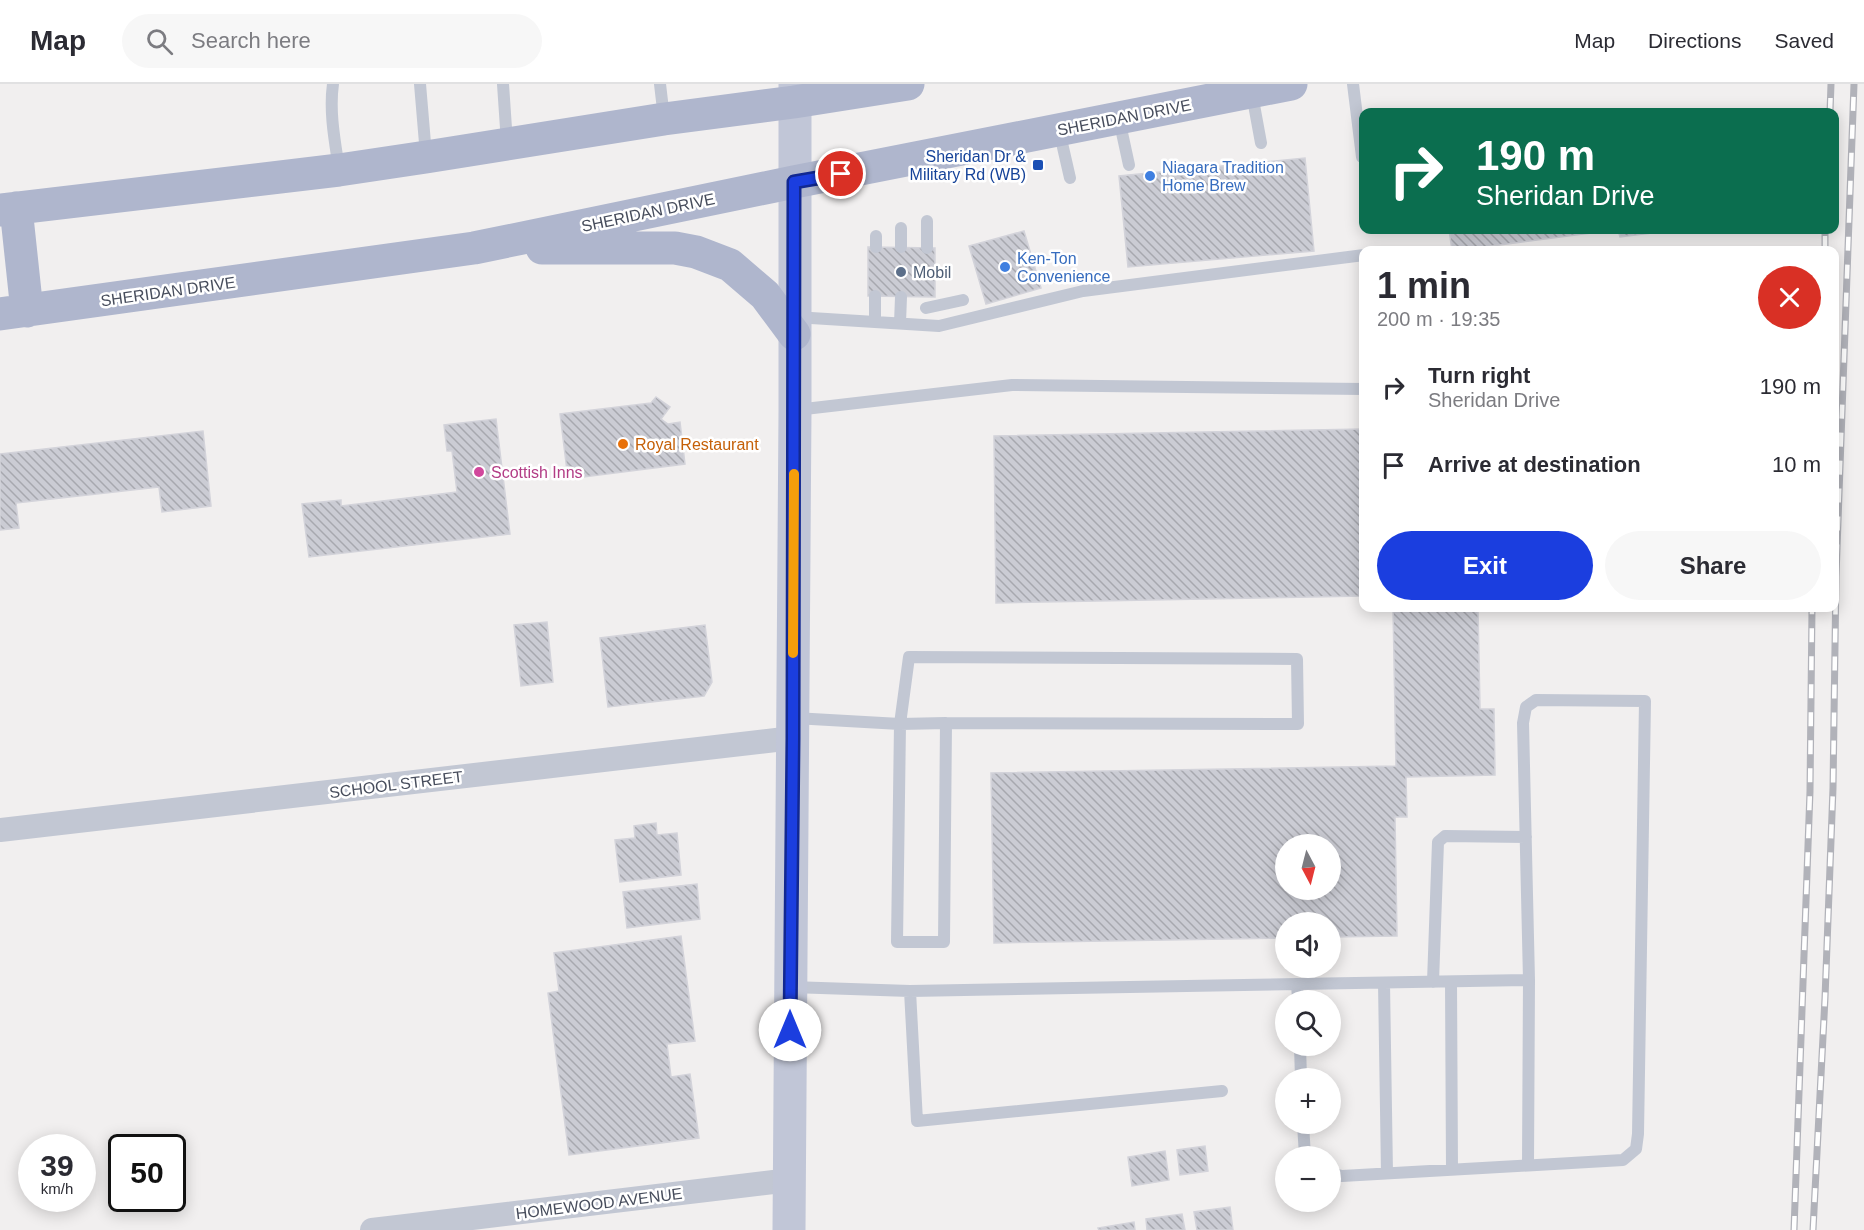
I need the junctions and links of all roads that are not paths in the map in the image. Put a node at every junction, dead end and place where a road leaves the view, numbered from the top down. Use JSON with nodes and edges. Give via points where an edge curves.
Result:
{"nodes":[{"id":1,"x":333,"y":84,"type":"edge"},
{"id":2,"x":420,"y":84,"type":"edge"},
{"id":3,"x":503,"y":84,"type":"edge"},
{"id":4,"x":660,"y":84,"type":"edge"},
{"id":5,"x":908,"y":84,"type":"edge"},
{"id":6,"x":1291,"y":84,"type":"edge"},
{"id":7,"x":1353,"y":84,"type":"edge"},
{"id":8,"x":1251,"y":92,"type":"junction"},
{"id":9,"x":795,"y":93,"type":"edge"},
{"id":10,"x":1119,"y":118,"type":"junction"},
{"id":11,"x":664,"y":119,"type":"junction"},
{"id":12,"x":1059,"y":130,"type":"junction"},
{"id":13,"x":1359,"y":133,"type":"edge"},
{"id":14,"x":1260,"y":143,"type":"dead end"},
{"id":15,"x":508,"y":144,"type":"junction"},
{"id":16,"x":426,"y":157,"type":"junction"},
{"id":17,"x":1129,"y":165,"type":"dead end"},
{"id":18,"x":339,"y":170,"type":"junction"},
{"id":19,"x":1070,"y":178,"type":"dead end"},
{"id":20,"x":794,"y":182,"type":"junction"},
{"id":21,"x":8,"y":209,"type":"edge"},
{"id":22,"x":927,"y":221,"type":"dead end"},
{"id":23,"x":901,"y":228,"type":"dead end"},
{"id":24,"x":901,"y":247,"type":"dead end"},
{"id":25,"x":474,"y":248,"type":"junction"},
{"id":26,"x":927,"y":248,"type":"dead end"},
{"id":27,"x":1359,"y":256,"type":"edge"},
{"id":28,"x":875,"y":296,"type":"dead end"},
{"id":29,"x":901,"y":297,"type":"dead end"},
{"id":30,"x":963,"y":300,"type":"dead end"},
{"id":31,"x":14,"y":313,"type":"edge"},
{"id":32,"x":874,"y":322,"type":"junction"},
{"id":33,"x":900,"y":323,"type":"junction"},
{"id":34,"x":925,"y":324,"type":"junction"},
{"id":35,"x":794,"y":326,"type":"junction"},
{"id":36,"x":1359,"y":389,"type":"edge"},
{"id":37,"x":795,"y":411,"type":"junction"},
{"id":38,"x":946,"y":723,"type":"junction"},
{"id":39,"x":900,"y":724,"type":"junction"},
{"id":40,"x":793,"y":728,"type":"junction"},
{"id":41,"x":0,"y":830,"type":"edge"},
{"id":42,"x":1526,"y":837,"type":"junction"},
{"id":43,"x":1529,"y":980,"type":"junction"},
{"id":44,"x":1433,"y":982,"type":"junction"},
{"id":45,"x":1451,"y":982,"type":"junction"},
{"id":46,"x":1384,"y":983,"type":"junction"},
{"id":47,"x":1297,"y":984,"type":"junction"},
{"id":48,"x":790,"y":987,"type":"junction"},
{"id":49,"x":1297,"y":990,"type":"edge"},
{"id":50,"x":910,"y":991,"type":"junction"},
{"id":51,"x":1222,"y":1091,"type":"dead end"},
{"id":52,"x":1528,"y":1164,"type":"junction"},
{"id":53,"x":1452,"y":1169,"type":"junction"},
{"id":54,"x":1387,"y":1173,"type":"junction"},
{"id":55,"x":1341,"y":1176,"type":"edge"},
{"id":56,"x":790,"y":1180,"type":"junction"},
{"id":57,"x":372,"y":1230,"type":"edge"},
{"id":58,"x":789,"y":1230,"type":"edge"}],
"edges":[{"from":1,"to":18,"type":"lane","via":[[332,115]]},
{"from":2,"to":16,"type":"lane"},
{"from":3,"to":15,"type":"lane"},
{"from":4,"to":11,"type":"lane"},
{"from":5,"to":9,"type":"main road"},
{"from":6,"to":8,"type":"main road","name":"SHERIDAN DRIVE"},
{"from":7,"to":13,"type":"lane"},
{"from":8,"to":10,"type":"main road","name":"SHERIDAN DRIVE"},
{"from":8,"to":14,"type":"lane"},
{"from":9,"to":11,"type":"main road"},
{"from":9,"to":20,"type":"main road"},
{"from":10,"to":12,"type":"main road","name":"SHERIDAN DRIVE"},
{"from":10,"to":17,"type":"lane"},
{"from":11,"to":15,"type":"main road"},
{"from":12,"to":19,"type":"lane"},
{"from":12,"to":20,"type":"main road","name":"SHERIDAN DRIVE"},
{"from":15,"to":16,"type":"main road"},
{"from":16,"to":18,"type":"main road"},
{"from":18,"to":21,"type":"main road"},
{"from":20,"to":25,"type":"main road","name":"SHERIDAN DRIVE"},
{"from":20,"to":35,"type":"main road"},
{"from":21,"to":31,"type":"main road"},
{"from":22,"to":26,"type":"lane"},
{"from":23,"to":24,"type":"lane"},
{"from":25,"to":31,"type":"main road","name":"SHERIDAN DRIVE"},
{"from":25,"to":35,"type":"main road","via":[[675,248],[696,252],[730,265]]},
{"from":27,"to":34,"type":"lane","via":[[1083,291],[939,326]]},
{"from":28,"to":32,"type":"lane"},
{"from":29,"to":33,"type":"lane"},
{"from":30,"to":34,"type":"lane","via":[[926,303]]},
{"from":32,"to":33,"type":"lane"},
{"from":32,"to":35,"type":"lane"},
{"from":33,"to":34,"type":"lane"},
{"from":35,"to":37,"type":"main road"},
{"from":36,"to":37,"type":"lane","via":[[1012,385]]},
{"from":37,"to":40,"type":"main road"},
{"from":38,"to":39,"type":"lane"},
{"from":38,"to":39,"type":"lane","via":[[944,942],[897,942]]},
{"from":38,"to":39,"type":"lane","via":[[1298,724],[1297,659],[909,657]]},
{"from":39,"to":40,"type":"lane"},
{"from":40,"to":41,"type":"street","name":"SCHOOL STREET"},
{"from":40,"to":48,"type":"main road"},
{"from":42,"to":43,"type":"lane"},
{"from":42,"to":44,"type":"lane","via":[[1445,836],[1438,842]]},
{"from":42,"to":52,"type":"lane","via":[[1526,707],[1536,700],[1645,701],[1636,1149],[1623,1160]]},
{"from":43,"to":45,"type":"lane"},
{"from":43,"to":52,"type":"lane"},
{"from":44,"to":45,"type":"lane"},
{"from":44,"to":46,"type":"lane"},
{"from":45,"to":53,"type":"lane"},
{"from":46,"to":47,"type":"lane"},
{"from":46,"to":54,"type":"lane"},
{"from":47,"to":49,"type":"lane"},
{"from":47,"to":50,"type":"lane"},
{"from":48,"to":50,"type":"lane"},
{"from":48,"to":56,"type":"main road"},
{"from":50,"to":51,"type":"lane","via":[[917,1121]]},
{"from":52,"to":53,"type":"lane"},
{"from":53,"to":54,"type":"lane"},
{"from":54,"to":55,"type":"lane"},
{"from":56,"to":57,"type":"street","name":"HOMEWOOD AVENUE"},
{"from":56,"to":58,"type":"main road"}]}
